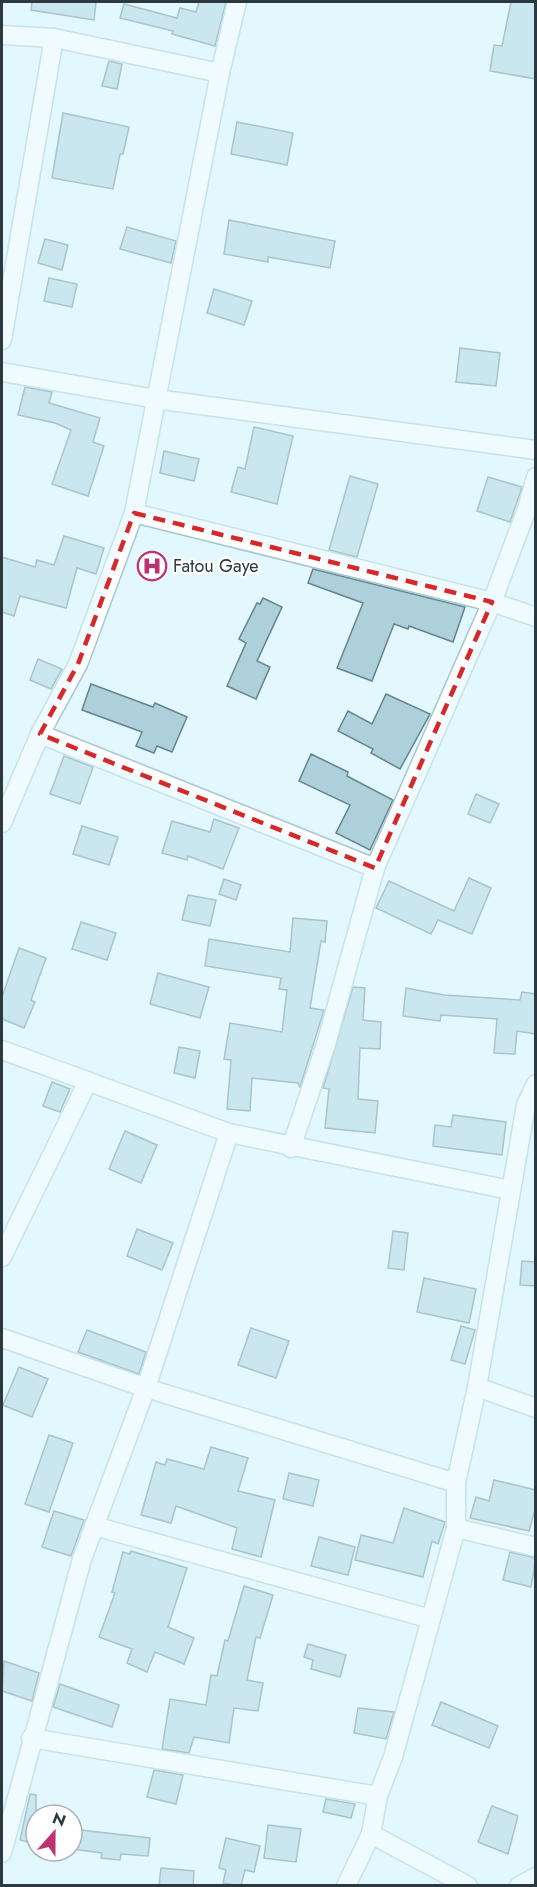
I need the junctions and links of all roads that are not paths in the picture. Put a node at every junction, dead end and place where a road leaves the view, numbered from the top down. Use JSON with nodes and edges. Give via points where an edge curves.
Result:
{"nodes":[{"id":1,"x":237,"y":2,"type":"edge"},
{"id":2,"x":2,"y":35,"type":"edge"},
{"id":3,"x":54,"y":38,"type":"junction"},
{"id":4,"x":220,"y":73,"type":"junction"},
{"id":5,"x":2,"y":340,"type":"edge"},
{"id":6,"x":2,"y":372,"type":"edge"},
{"id":7,"x":156,"y":399,"type":"junction"},
{"id":8,"x":536,"y":450,"type":"edge"},
{"id":9,"x":536,"y":477,"type":"edge"},
{"id":10,"x":134,"y":513,"type":"junction"},
{"id":11,"x":492,"y":602,"type":"junction"},
{"id":12,"x":536,"y":618,"type":"edge"},
{"id":13,"x":40,"y":734,"type":"junction"},
{"id":14,"x":2,"y":823,"type":"edge"},
{"id":15,"x":375,"y":868,"type":"junction"},
{"id":16,"x":2,"y":1050,"type":"edge"},
{"id":17,"x":88,"y":1081,"type":"junction"},
{"id":18,"x":536,"y":1084,"type":"edge"},
{"id":19,"x":531,"y":1107,"type":"edge"},
{"id":20,"x":229,"y":1133,"type":"junction"},
{"id":21,"x":291,"y":1148,"type":"junction"},
{"id":22,"x":510,"y":1190,"type":"junction"},
{"id":23,"x":2,"y":1257,"type":"edge"},
{"id":24,"x":2,"y":1338,"type":"edge"},
{"id":25,"x":477,"y":1387,"type":"junction"},
{"id":26,"x":146,"y":1388,"type":"junction"},
{"id":27,"x":536,"y":1408,"type":"edge"},
{"id":28,"x":456,"y":1483,"type":"junction"},
{"id":29,"x":94,"y":1526,"type":"junction"},
{"id":30,"x":456,"y":1528,"type":"junction"},
{"id":31,"x":536,"y":1547,"type":"edge"},
{"id":32,"x":431,"y":1619,"type":"junction"},
{"id":33,"x":31,"y":1738,"type":"junction"},
{"id":34,"x":378,"y":1796,"type":"junction"},
{"id":35,"x":371,"y":1834,"type":"junction"},
{"id":36,"x":2,"y":1853,"type":"edge"},
{"id":37,"x":536,"y":1877,"type":"edge"},
{"id":38,"x":346,"y":1886,"type":"edge"},
{"id":39,"x":468,"y":1886,"type":"edge"},
{"id":40,"x":519,"y":1886,"type":"edge"}],
"edges":[{"from":1,"to":4,"type":"street"},
{"from":2,"to":3,"type":"street"},
{"from":3,"to":4,"type":"street"},
{"from":3,"to":5,"type":"street"},
{"from":4,"to":7,"type":"street"},
{"from":6,"to":7,"type":"street"},
{"from":7,"to":8,"type":"street"},
{"from":7,"to":10,"type":"street"},
{"from":9,"to":11,"type":"street"},
{"from":10,"to":11,"type":"street"},
{"from":10,"to":13,"type":"street","via":[[78,664]]},
{"from":11,"to":12,"type":"street"},
{"from":11,"to":15,"type":"street"},
{"from":13,"to":14,"type":"street"},
{"from":13,"to":15,"type":"street"},
{"from":15,"to":21,"type":"street","via":[[326,1044]]},
{"from":16,"to":17,"type":"street"},
{"from":17,"to":20,"type":"street"},
{"from":17,"to":23,"type":"street"},
{"from":18,"to":19,"type":"street"},
{"from":19,"to":22,"type":"street"},
{"from":20,"to":21,"type":"street"},
{"from":20,"to":26,"type":"street"},
{"from":21,"to":22,"type":"street"},
{"from":22,"to":25,"type":"street"},
{"from":24,"to":26,"type":"street"},
{"from":25,"to":27,"type":"street"},
{"from":25,"to":28,"type":"street"},
{"from":26,"to":28,"type":"street"},
{"from":26,"to":29,"type":"street"},
{"from":28,"to":30,"type":"street"},
{"from":29,"to":32,"type":"street"},
{"from":29,"to":33,"type":"street"},
{"from":30,"to":31,"type":"street"},
{"from":30,"to":32,"type":"street"},
{"from":32,"to":34,"type":"street","via":[[393,1757]]},
{"from":33,"to":34,"type":"street"},
{"from":33,"to":36,"type":"street"},
{"from":34,"to":35,"type":"street"},
{"from":35,"to":38,"type":"street"},
{"from":35,"to":39,"type":"street"},
{"from":37,"to":40,"type":"street"}]}
